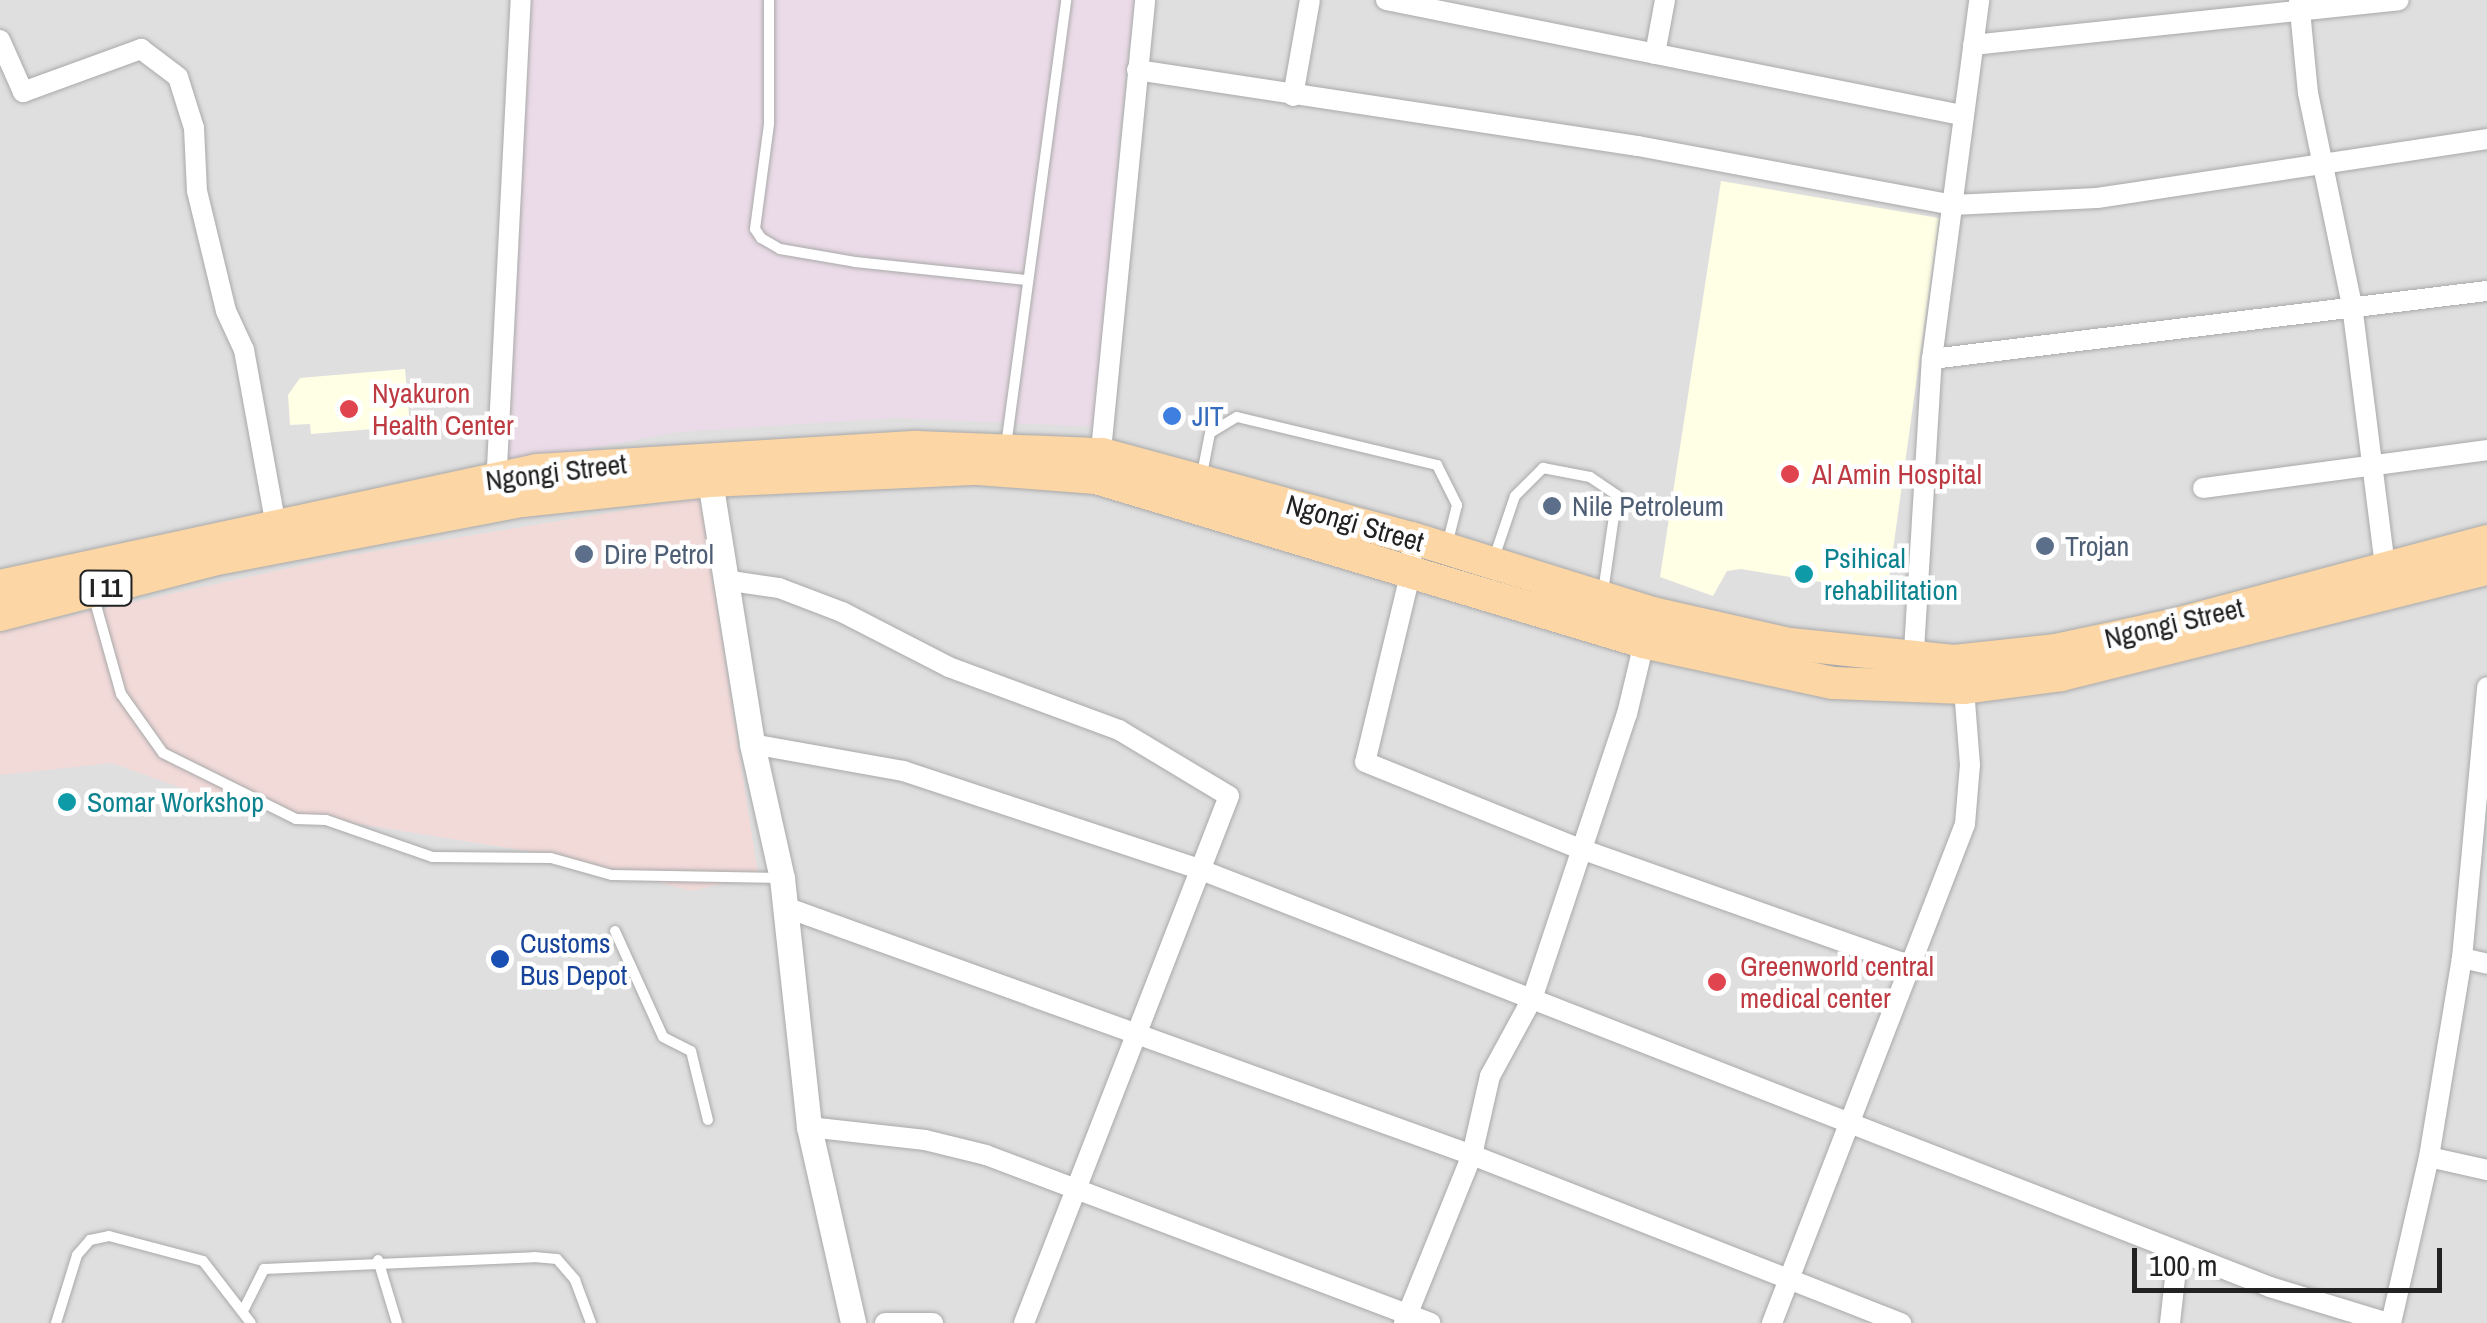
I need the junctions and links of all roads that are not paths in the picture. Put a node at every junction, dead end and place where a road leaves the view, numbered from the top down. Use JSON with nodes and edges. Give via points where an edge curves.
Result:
{"nodes":[{"id":1,"x":522,"y":0,"type":"edge"},
{"id":2,"x":769,"y":0,"type":"edge"},
{"id":3,"x":1066,"y":0,"type":"edge"},
{"id":4,"x":1145,"y":0,"type":"edge"},
{"id":5,"x":1310,"y":0,"type":"edge"},
{"id":6,"x":1386,"y":0,"type":"edge"},
{"id":7,"x":1665,"y":0,"type":"edge"},
{"id":8,"x":1979,"y":0,"type":"edge"},
{"id":9,"x":2398,"y":0,"type":"edge"},
{"id":10,"x":2300,"y":6,"type":"edge"},
{"id":11,"x":0,"y":40,"type":"edge"},
{"id":12,"x":1973,"y":45,"type":"junction"},
{"id":13,"x":1655,"y":54,"type":"junction"},
{"id":14,"x":1136,"y":70,"type":"junction"},
{"id":15,"x":1293,"y":96,"type":"junction"},
{"id":16,"x":1961,"y":115,"type":"junction"},
{"id":17,"x":2487,"y":139,"type":"edge"},
{"id":18,"x":2324,"y":167,"type":"junction"},
{"id":19,"x":1952,"y":205,"type":"junction"},
{"id":20,"x":1026,"y":280,"type":"junction"},
{"id":21,"x":2487,"y":291,"type":"edge"},
{"id":22,"x":2352,"y":305,"type":"junction"},
{"id":23,"x":1932,"y":359,"type":"junction"},
{"id":24,"x":1006,"y":447,"type":"junction"},
{"id":25,"x":2487,"y":450,"type":"edge"},
{"id":26,"x":1099,"y":466,"type":"junction"},
{"id":27,"x":2369,"y":468,"type":"junction"},
{"id":28,"x":708,"y":469,"type":"junction"},
{"id":29,"x":1200,"y":480,"type":"junction"},
{"id":30,"x":2204,"y":488,"type":"dead end"},
{"id":31,"x":497,"y":492,"type":"junction"},
{"id":32,"x":277,"y":537,"type":"junction"},
{"id":33,"x":1412,"y":538,"type":"junction"},
{"id":34,"x":2487,"y":541,"type":"edge"},
{"id":35,"x":1446,"y":550,"type":"junction"},
{"id":36,"x":1492,"y":563,"type":"junction"},
{"id":37,"x":2385,"y":567,"type":"junction"},
{"id":38,"x":2487,"y":569,"type":"edge"},
{"id":39,"x":1412,"y":571,"type":"junction"},
{"id":40,"x":84,"y":579,"type":"junction"},
{"id":41,"x":724,"y":580,"type":"junction"},
{"id":42,"x":0,"y":586,"type":"edge"},
{"id":43,"x":1602,"y":596,"type":"junction"},
{"id":44,"x":0,"y":616,"type":"edge"},
{"id":45,"x":1648,"y":628,"type":"junction"},
{"id":46,"x":1913,"y":673,"type":"junction"},
{"id":47,"x":2487,"y":687,"type":"edge"},
{"id":48,"x":1964,"y":688,"type":"junction"},
{"id":49,"x":752,"y":744,"type":"junction"},
{"id":50,"x":2484,"y":768,"type":"edge"},
{"id":51,"x":1578,"y":848,"type":"junction"},
{"id":52,"x":1196,"y":868,"type":"junction"},
{"id":53,"x":782,"y":878,"type":"junction"},
{"id":54,"x":785,"y":907,"type":"junction"},
{"id":55,"x":615,"y":931,"type":"dead end"},
{"id":56,"x":2462,"y":958,"type":"junction"},
{"id":57,"x":2487,"y":964,"type":"edge"},
{"id":58,"x":1911,"y":966,"type":"junction"},
{"id":59,"x":1532,"y":998,"type":"junction"},
{"id":60,"x":1136,"y":1037,"type":"junction"},
{"id":61,"x":708,"y":1120,"type":"dead end"},
{"id":62,"x":1848,"y":1123,"type":"junction"},
{"id":63,"x":809,"y":1127,"type":"junction"},
{"id":64,"x":1472,"y":1155,"type":"junction"},
{"id":65,"x":2429,"y":1157,"type":"junction"},
{"id":66,"x":2487,"y":1170,"type":"edge"},
{"id":67,"x":1074,"y":1190,"type":"junction"},
{"id":68,"x":2178,"y":1252,"type":"junction"},
{"id":69,"x":378,"y":1260,"type":"junction"},
{"id":70,"x":1789,"y":1284,"type":"junction"},
{"id":71,"x":244,"y":1309,"type":"junction"},
{"id":72,"x":1406,"y":1319,"type":"edge"},
{"id":73,"x":56,"y":1323,"type":"edge"},
{"id":74,"x":252,"y":1323,"type":"edge"},
{"id":75,"x":397,"y":1323,"type":"edge"},
{"id":76,"x":592,"y":1323,"type":"edge"},
{"id":77,"x":853,"y":1323,"type":"edge"},
{"id":78,"x":884,"y":1323,"type":"edge"},
{"id":79,"x":933,"y":1323,"type":"edge"},
{"id":80,"x":1024,"y":1323,"type":"edge"},
{"id":81,"x":1430,"y":1323,"type":"edge"},
{"id":82,"x":1772,"y":1323,"type":"edge"},
{"id":83,"x":1901,"y":1323,"type":"edge"},
{"id":84,"x":2170,"y":1323,"type":"edge"},
{"id":85,"x":2390,"y":1323,"type":"edge"}],
"edges":[{"from":1,"to":31,"type":"street"},
{"from":2,"to":20,"type":"lane","via":[[769,124],[755,229],[761,238],[780,249],[855,262]]},
{"from":3,"to":20,"type":"lane"},
{"from":4,"to":14,"type":"street"},
{"from":5,"to":15,"type":"street"},
{"from":6,"to":13,"type":"street"},
{"from":7,"to":13,"type":"street"},
{"from":8,"to":12,"type":"street"},
{"from":9,"to":10,"type":"street"},
{"from":10,"to":12,"type":"street"},
{"from":10,"to":18,"type":"street"},
{"from":11,"to":32,"type":"street","via":[[23,92],[141,49],[178,77],[194,128],[197,191],[226,312],[244,350]]},
{"from":12,"to":16,"type":"street"},
{"from":13,"to":16,"type":"street"},
{"from":14,"to":15,"type":"street"},
{"from":14,"to":26,"type":"street"},
{"from":15,"to":19,"type":"street","via":[[1638,146]]},
{"from":16,"to":19,"type":"street"},
{"from":17,"to":18,"type":"street"},
{"from":18,"to":19,"type":"street","via":[[2097,198]]},
{"from":18,"to":22,"type":"street"},
{"from":19,"to":23,"type":"street"},
{"from":20,"to":24,"type":"lane"},
{"from":21,"to":22,"type":"street"},
{"from":22,"to":23,"type":"street"},
{"from":22,"to":27,"type":"street"},
{"from":23,"to":46,"type":"street"},
{"from":24,"to":26,"type":"main road","name":"Ngongi Street"},
{"from":24,"to":28,"type":"main road","name":"Ngongi Street"},
{"from":25,"to":27,"type":"street"},
{"from":26,"to":28,"type":"main road","name":"Ngongi Street"},
{"from":26,"to":29,"type":"main road","name":"Ngongi Street"},
{"from":26,"to":39,"type":"main road","name":"Ngongi Street"},
{"from":27,"to":30,"type":"street"},
{"from":27,"to":37,"type":"street"},
{"from":28,"to":31,"type":"main road","name":"Ngongi Street"},
{"from":28,"to":41,"type":"street"},
{"from":29,"to":33,"type":"main road","name":"Ngongi Street"},
{"from":29,"to":35,"type":"lane","via":[[1210,433],[1237,417],[1437,465],[1457,505]]},
{"from":31,"to":32,"type":"main road","name":"Ngongi Street"},
{"from":32,"to":40,"type":"main road","name":"Ngongi Street","number":"I 11"},
{"from":33,"to":35,"type":"main road","name":"Ngongi Street"},
{"from":33,"to":39,"type":"street"},
{"from":34,"to":37,"type":"main road","name":"Ngongi Street"},
{"from":35,"to":36,"type":"main road","name":"Ngongi Street"},
{"from":36,"to":43,"type":"main road","name":"Ngongi Street"},
{"from":36,"to":43,"type":"lane","via":[[1515,496],[1544,468],[1590,477],[1618,495]]},
{"from":37,"to":46,"type":"main road","name":"Ngongi Street","via":[[2056,650]]},
{"from":38,"to":48,"type":"main road","name":"Ngongi Street","via":[[2160,653]]},
{"from":39,"to":45,"type":"main road","name":"Ngongi Street"},
{"from":39,"to":51,"type":"street","via":[[1365,762]]},
{"from":40,"to":42,"type":"main road","number":"I 11"},
{"from":40,"to":44,"type":"main road","number":"I 11"},
{"from":40,"to":53,"type":"lane","via":[[121,694],[163,753],[296,820],[326,820],[432,857],[551,858],[612,875]]},
{"from":41,"to":49,"type":"street"},
{"from":41,"to":52,"type":"street","via":[[778,588],[842,612],[949,667],[1119,730],[1199,772],[1229,796]]},
{"from":43,"to":45,"type":"main road","name":"Ngongi Street"},
{"from":45,"to":46,"type":"main road","name":"Ngongi Street","via":[[1816,680]]},
{"from":45,"to":51,"type":"street","via":[[1626,714]]},
{"from":46,"to":48,"type":"main road","name":"Ngongi Street"},
{"from":47,"to":50,"type":"street"},
{"from":48,"to":58,"type":"street","via":[[1970,765],[1965,824]]},
{"from":49,"to":52,"type":"street","via":[[903,771]]},
{"from":49,"to":53,"type":"street"},
{"from":50,"to":56,"type":"street"},
{"from":51,"to":58,"type":"street"},
{"from":51,"to":59,"type":"street"},
{"from":52,"to":59,"type":"street"},
{"from":52,"to":60,"type":"street"},
{"from":53,"to":54,"type":"street"},
{"from":54,"to":60,"type":"street"},
{"from":54,"to":63,"type":"street"},
{"from":55,"to":61,"type":"lane","via":[[663,1037],[691,1052]]},
{"from":56,"to":57,"type":"street"},
{"from":56,"to":65,"type":"street"},
{"from":58,"to":62,"type":"street"},
{"from":59,"to":62,"type":"street"},
{"from":59,"to":64,"type":"street","via":[[1490,1076]]},
{"from":60,"to":64,"type":"street"},
{"from":60,"to":67,"type":"street"},
{"from":62,"to":68,"type":"street"},
{"from":62,"to":70,"type":"street"},
{"from":63,"to":67,"type":"street","via":[[925,1140]]},
{"from":63,"to":77,"type":"street"},
{"from":64,"to":70,"type":"street"},
{"from":64,"to":72,"type":"street"},
{"from":65,"to":66,"type":"street"},
{"from":65,"to":85,"type":"street"},
{"from":67,"to":72,"type":"street"},
{"from":67,"to":80,"type":"street"},
{"from":68,"to":84,"type":"street"},
{"from":68,"to":85,"type":"street"},
{"from":69,"to":71,"type":"lane","via":[[264,1269]]},
{"from":69,"to":75,"type":"lane"},
{"from":69,"to":76,"type":"lane","via":[[557,1259],[575,1280]]},
{"from":70,"to":82,"type":"street"},
{"from":70,"to":83,"type":"street"},
{"from":71,"to":73,"type":"lane","via":[[203,1261],[109,1236],[90,1240],[77,1255]]},
{"from":71,"to":74,"type":"lane"},
{"from":72,"to":81,"type":"street"},
{"from":78,"to":79,"type":"street"}]}
